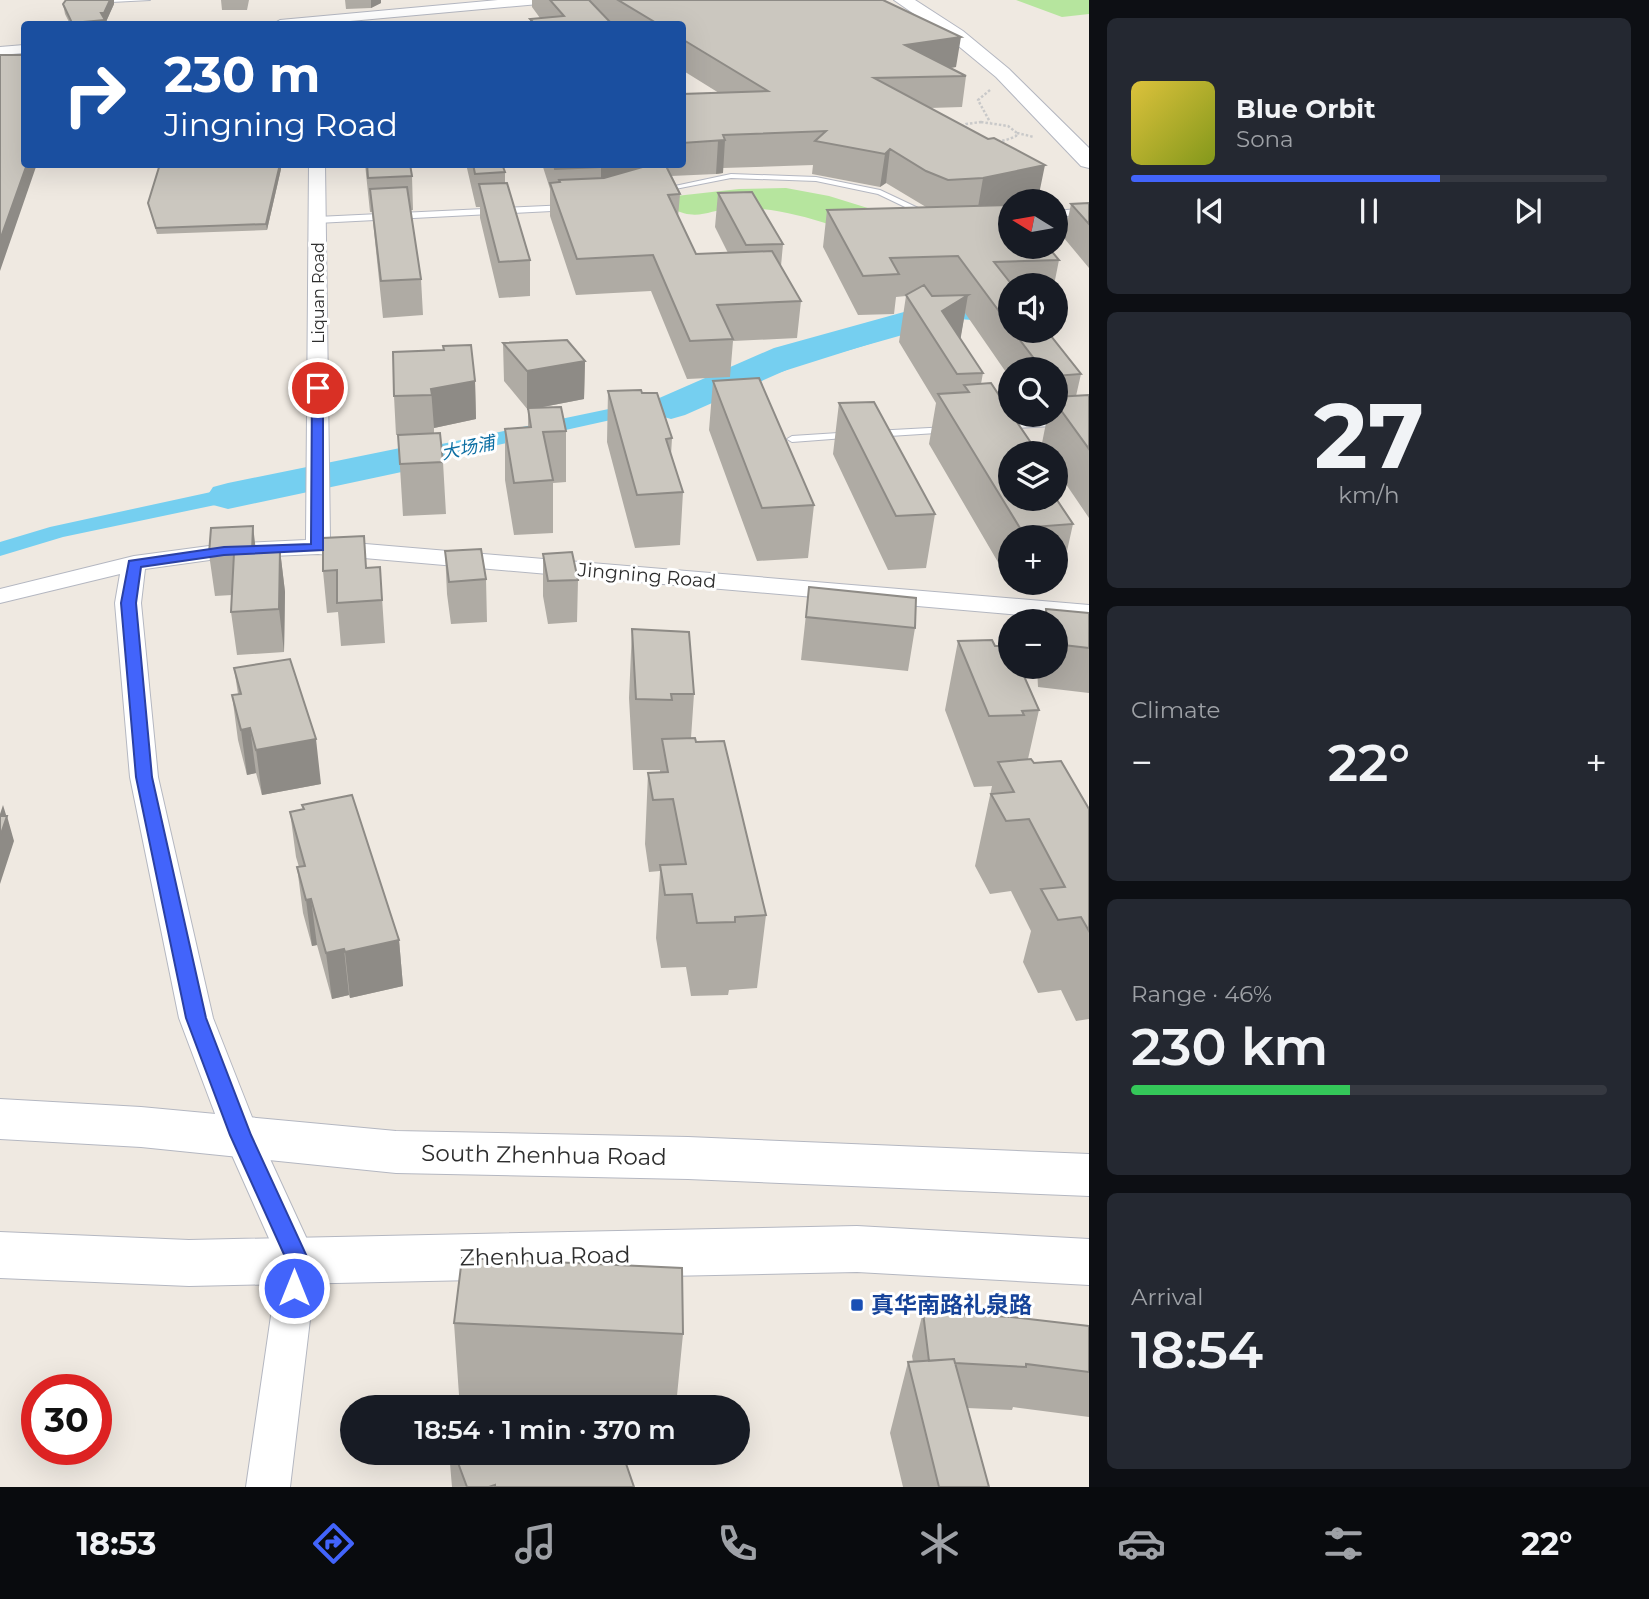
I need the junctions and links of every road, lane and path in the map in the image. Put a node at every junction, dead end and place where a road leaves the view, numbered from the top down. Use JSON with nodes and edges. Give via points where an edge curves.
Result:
{"nodes":[{"id":1,"x":74,"y":0,"type":"edge"},
{"id":2,"x":147,"y":0,"type":"edge"},
{"id":3,"x":537,"y":0,"type":"edge"},
{"id":4,"x":903,"y":0,"type":"edge"},
{"id":5,"x":915,"y":0,"type":"edge"},
{"id":6,"x":318,"y":19,"type":"edge"},
{"id":7,"x":930,"y":28,"type":"edge"},
{"id":8,"x":955,"y":32,"type":"junction"},
{"id":9,"x":21,"y":49,"type":"edge"},
{"id":10,"x":0,"y":51,"type":"edge"},
{"id":11,"x":1016,"y":83,"type":"junction"},
{"id":12,"x":990,"y":122,"type":"junction"},
{"id":13,"x":1089,"y":145,"type":"edge"},
{"id":14,"x":1089,"y":161,"type":"edge"},
{"id":15,"x":317,"y":168,"type":"edge"},
{"id":16,"x":653,"y":192,"type":"edge"},
{"id":17,"x":575,"y":208,"type":"edge"},
{"id":18,"x":1089,"y":211,"type":"edge"},
{"id":19,"x":1068,"y":213,"type":"edge"},
{"id":20,"x":317,"y":220,"type":"junction"},
{"id":21,"x":941,"y":220,"type":"edge"},
{"id":22,"x":1089,"y":421,"type":"edge"},
{"id":23,"x":981,"y":428,"type":"edge"},
{"id":24,"x":954,"y":429,"type":"edge"},
{"id":25,"x":792,"y":439,"type":"dead end"},
{"id":26,"x":318,"y":547,"type":"junction"},
{"id":27,"x":134,"y":564,"type":"junction"},
{"id":28,"x":0,"y":596,"type":"edge"},
{"id":29,"x":1089,"y":613,"type":"edge"},
{"id":30,"x":0,"y":1119,"type":"edge"},
{"id":31,"x":240,"y":1135,"type":"junction"},
{"id":32,"x":1089,"y":1175,"type":"edge"},
{"id":33,"x":0,"y":1255,"type":"edge"},
{"id":34,"x":298,"y":1261,"type":"junction"},
{"id":35,"x":1089,"y":1262,"type":"edge"},
{"id":36,"x":268,"y":1487,"type":"edge"}],
"edges":[{"from":1,"to":2,"type":"lane"},
{"from":3,"to":6,"type":"street"},
{"from":4,"to":8,"type":"main road"},
{"from":5,"to":13,"type":"main road","via":[[951,21],[1029,83]]},
{"from":7,"to":8,"type":"lane"},
{"from":8,"to":11,"type":"main road"},
{"from":9,"to":10,"type":"street"},
{"from":11,"to":12,"type":"path","via":[[991,88],[978,100]]},
{"from":11,"to":14,"type":"main road"},
{"from":12,"to":12,"type":"path","via":[[1008,126],[1016,136],[988,142],[964,136],[959,130],[966,124]]},
{"from":15,"to":20,"type":"street","name":"Liquan Road"},
{"from":16,"to":21,"type":"lane","via":[[731,176],[816,179],[880,192]]},
{"from":17,"to":20,"type":"lane"},
{"from":18,"to":19,"type":"lane"},
{"from":20,"to":26,"type":"street","name":"Liquan Road"},
{"from":22,"to":23,"type":"lane"},
{"from":24,"to":25,"type":"lane"},
{"from":26,"to":27,"type":"street","name":"Jingning Road","via":[[224,551]]},
{"from":26,"to":29,"type":"street","name":"Jingning Road"},
{"from":27,"to":28,"type":"street","name":"Jingning Road"},
{"from":27,"to":31,"type":"street","via":[[128,603],[144,777],[196,1018]]},
{"from":30,"to":31,"type":"main road","name":"South Zhenhua Road"},
{"from":31,"to":32,"type":"main road","name":"South Zhenhua Road","via":[[396,1152],[688,1158]]},
{"from":31,"to":34,"type":"street"},
{"from":33,"to":34,"type":"main road","name":"Zhenhua Road"},
{"from":34,"to":35,"type":"main road","name":"Zhenhua Road","via":[[857,1249]]},
{"from":34,"to":36,"type":"street"}]}
